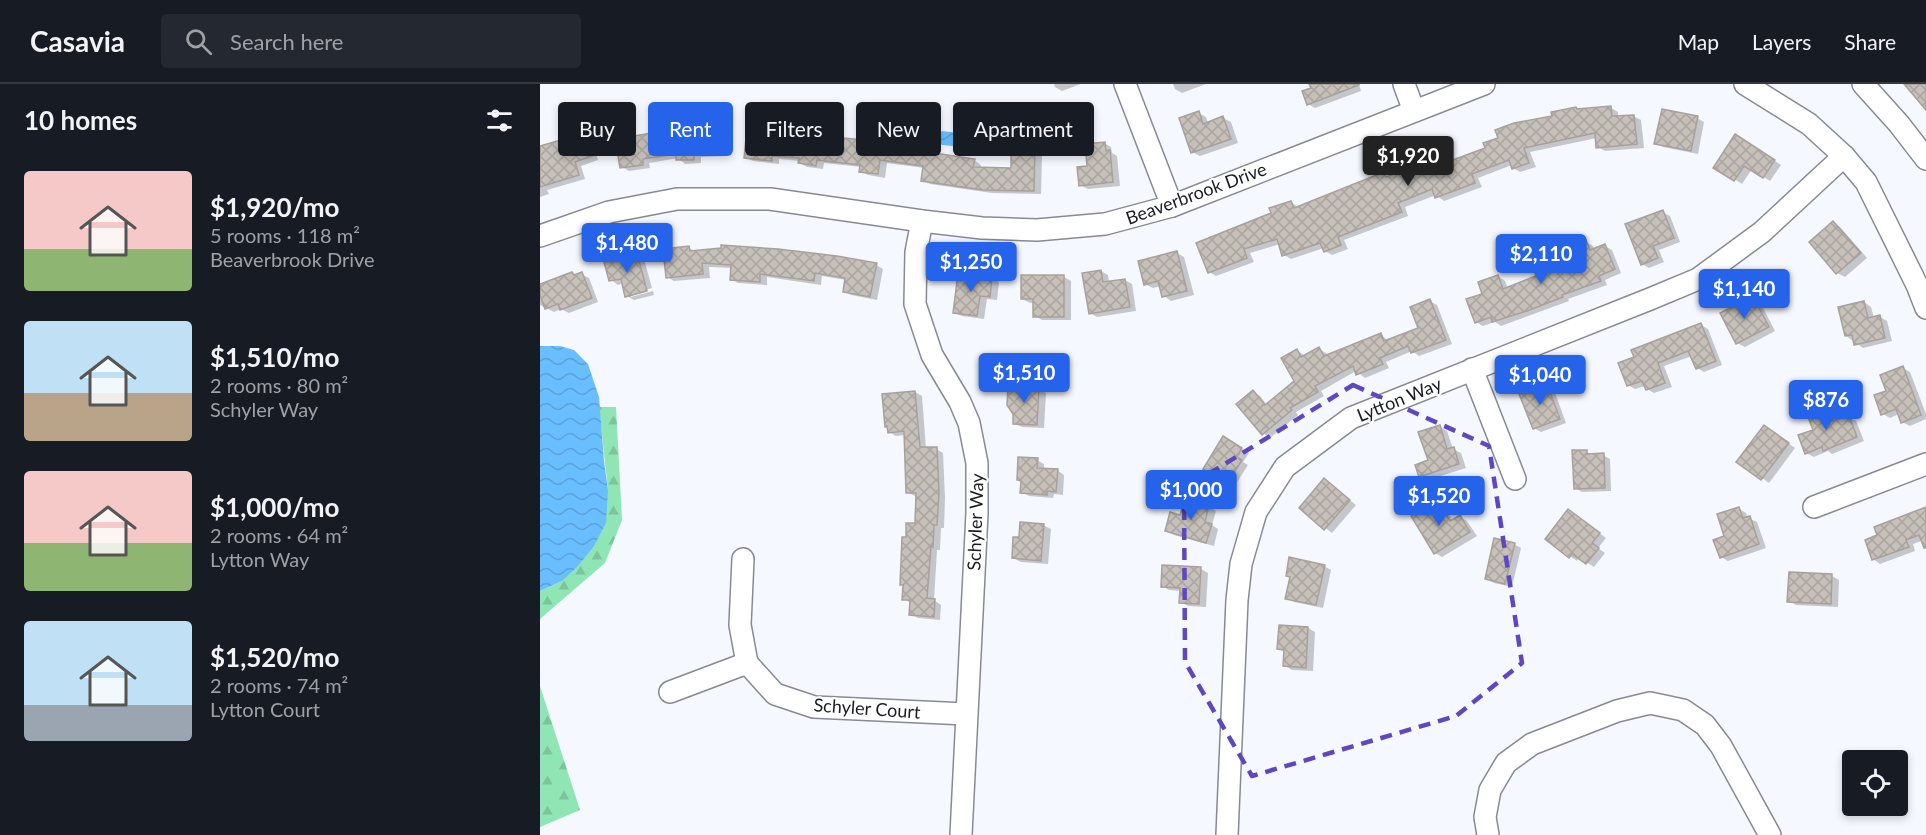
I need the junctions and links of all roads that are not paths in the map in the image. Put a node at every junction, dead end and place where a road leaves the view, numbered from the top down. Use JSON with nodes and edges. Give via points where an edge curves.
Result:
{"nodes":[{"id":1,"x":1125,"y":84,"type":"edge"},
{"id":2,"x":1404,"y":84,"type":"edge"},
{"id":3,"x":1484,"y":84,"type":"edge"},
{"id":4,"x":1745,"y":84,"type":"edge"},
{"id":5,"x":1863,"y":84,"type":"edge"},
{"id":6,"x":1414,"y":111,"type":"junction"},
{"id":7,"x":1844,"y":156,"type":"junction"},
{"id":8,"x":1926,"y":159,"type":"edge"},
{"id":9,"x":1172,"y":206,"type":"junction"},
{"id":10,"x":922,"y":221,"type":"junction"},
{"id":11,"x":540,"y":236,"type":"edge"},
{"id":12,"x":1926,"y":308,"type":"edge"},
{"id":13,"x":1472,"y":369,"type":"junction"},
{"id":14,"x":1926,"y":464,"type":"edge"},
{"id":15,"x":1515,"y":479,"type":"dead end"},
{"id":16,"x":1814,"y":507,"type":"dead end"},
{"id":17,"x":743,"y":559,"type":"dead end"},
{"id":18,"x":747,"y":663,"type":"junction"},
{"id":19,"x":670,"y":692,"type":"dead end"},
{"id":20,"x":966,"y":714,"type":"junction"},
{"id":21,"x":961,"y":835,"type":"edge"},
{"id":22,"x":1227,"y":835,"type":"edge"},
{"id":23,"x":1488,"y":835,"type":"edge"},
{"id":24,"x":1770,"y":835,"type":"edge"}],
"edges":[{"from":1,"to":9,"type":"street"},
{"from":2,"to":6,"type":"street"},
{"from":3,"to":6,"type":"street","name":"Beaverbrook Drive"},
{"from":4,"to":7,"type":"street","via":[[1809,124]]},
{"from":5,"to":8,"type":"street"},
{"from":6,"to":9,"type":"street","name":"Beaverbrook Drive"},
{"from":7,"to":12,"type":"street","via":[[1866,182]]},
{"from":7,"to":13,"type":"street","name":"Lytton Way","via":[[1761,232],[1698,279]]},
{"from":9,"to":10,"type":"street","name":"Beaverbrook Drive","via":[[1105,224],[1037,230]]},
{"from":10,"to":11,"type":"street","name":"Beaverbrook Drive","via":[[770,199],[677,200],[609,212]]},
{"from":10,"to":20,"type":"street","name":"Schyler Way","via":[[916,252],[915,304],[932,355],[969,423],[977,463]]},
{"from":13,"to":15,"type":"street"},
{"from":13,"to":22,"type":"street","name":"Lytton Way","via":[[1351,418],[1285,467],[1256,512],[1241,564],[1237,600]]},
{"from":14,"to":16,"type":"street"},
{"from":17,"to":18,"type":"street","via":[[740,625]]},
{"from":18,"to":19,"type":"street"},
{"from":18,"to":20,"type":"street","name":"Schyler Court","via":[[775,694],[814,707]]},
{"from":20,"to":21,"type":"street","name":"Schyler Way"},
{"from":23,"to":24,"type":"street","via":[[1485,817],[1490,790],[1506,763],[1532,744],[1617,711],[1650,704],[1683,710],[1705,725],[1721,746]]}]}
